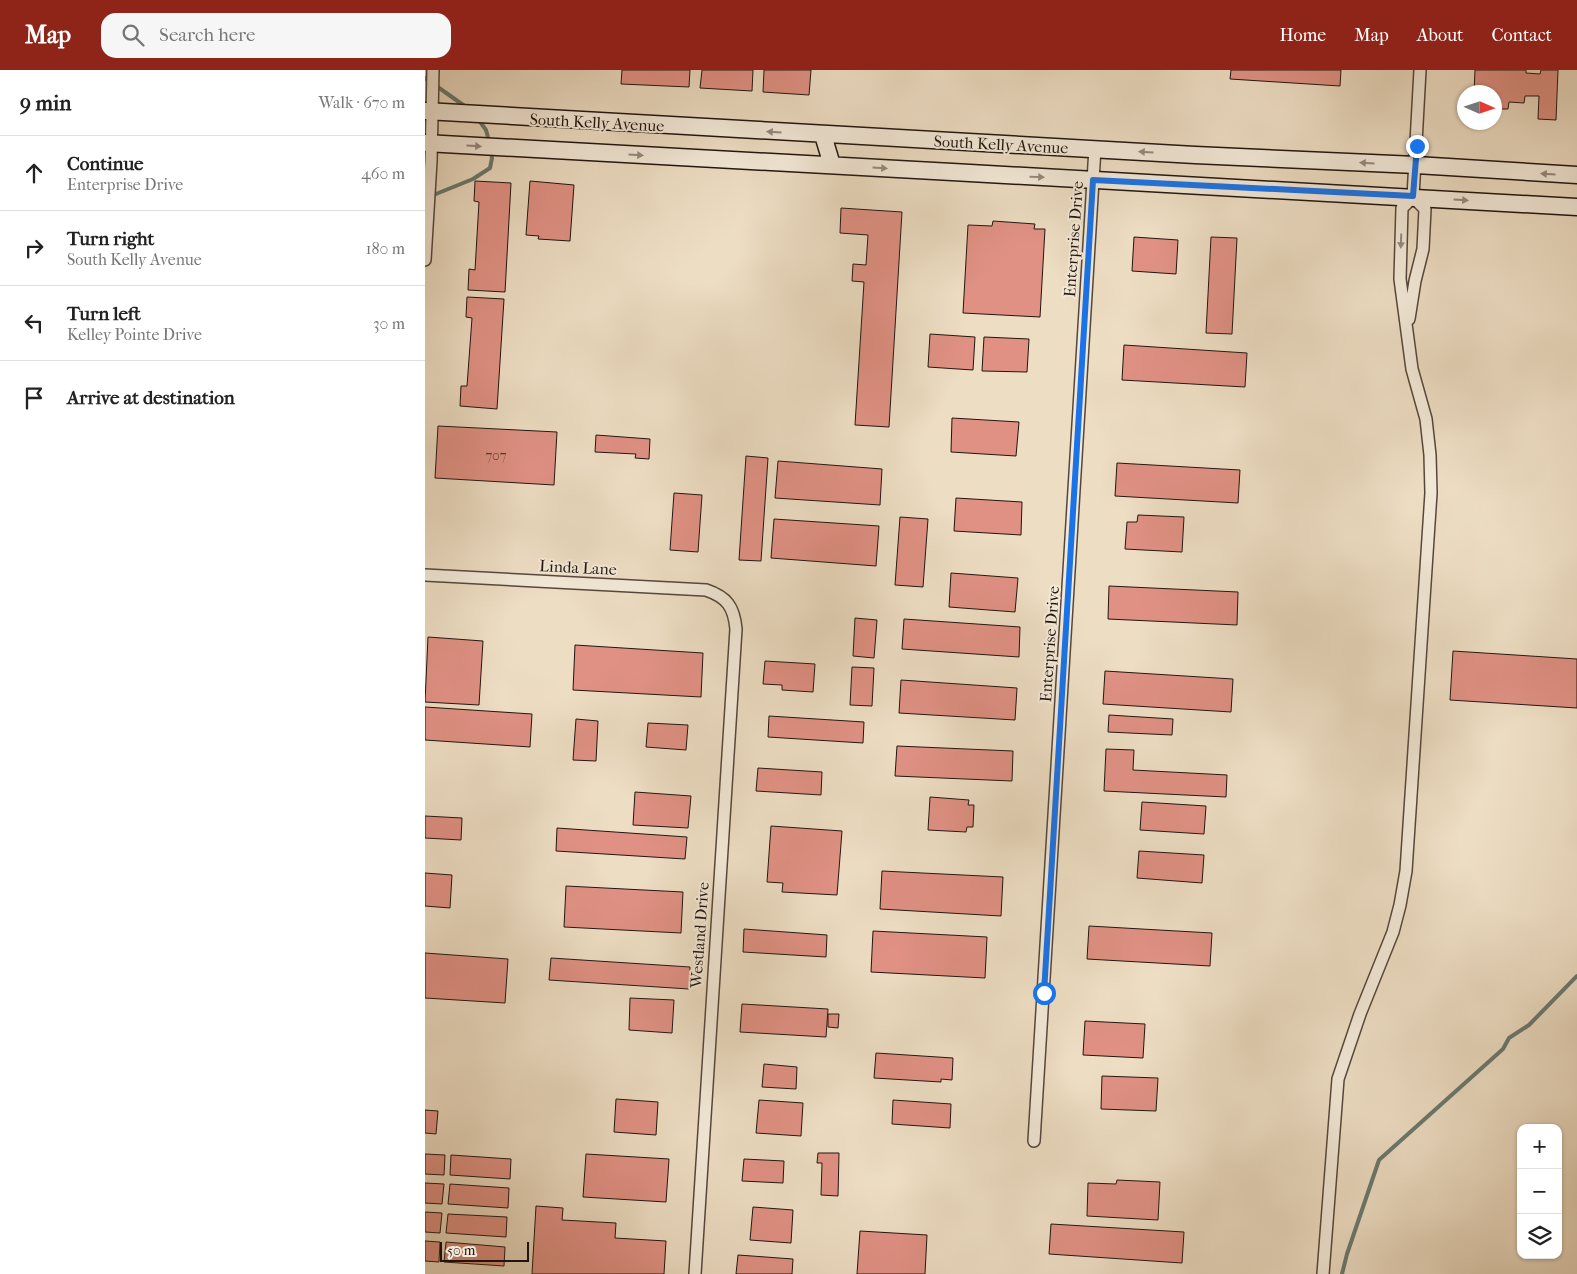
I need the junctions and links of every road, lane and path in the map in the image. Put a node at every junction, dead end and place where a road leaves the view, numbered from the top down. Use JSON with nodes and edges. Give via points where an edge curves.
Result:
{"nodes":[{"id":1,"x":433,"y":70,"type":"edge"},
{"id":2,"x":1420,"y":70,"type":"edge"},
{"id":3,"x":429,"y":112,"type":"edge"},
{"id":4,"x":823,"y":134,"type":"junction"},
{"id":5,"x":428,"y":143,"type":"edge"},
{"id":6,"x":1095,"y":148,"type":"junction"},
{"id":7,"x":832,"y":165,"type":"junction"},
{"id":8,"x":1416,"y":165,"type":"junction"},
{"id":9,"x":1577,"y":176,"type":"edge"},
{"id":10,"x":1093,"y":180,"type":"junction"},
{"id":11,"x":1413,"y":196,"type":"junction"},
{"id":12,"x":1577,"y":207,"type":"edge"},
{"id":13,"x":425,"y":260,"type":"edge"},
{"id":14,"x":1407,"y":334,"type":"junction"},
{"id":15,"x":425,"y":575,"type":"edge"},
{"id":16,"x":726,"y":601,"type":"joint"},
{"id":17,"x":1034,"y":1141,"type":"dead end"},
{"id":18,"x":695,"y":1274,"type":"edge"},
{"id":19,"x":1323,"y":1274,"type":"edge"}],
"edges":[{"from":1,"to":3,"type":"street"},
{"from":2,"to":8,"type":"street"},
{"from":4,"to":3,"type":"main road","name":"South Kelly Avenue","one_way":true},
{"from":3,"to":5,"type":"street"},
{"from":4,"to":6,"type":"main road","name":"South Kelly Avenue"},
{"from":4,"to":7,"type":"main road"},
{"from":5,"to":7,"type":"main road","name":"South Kelly Avenue","one_way":true},
{"from":5,"to":13,"type":"street"},
{"from":8,"to":6,"type":"main road","name":"South Kelly Avenue","one_way":true},
{"from":6,"to":10,"type":"street","name":"Enterprise Drive"},
{"from":7,"to":10,"type":"main road","name":"South Kelly Avenue","one_way":true},
{"from":9,"to":8,"type":"main road","name":"South Kelly Avenue","one_way":true},
{"from":8,"to":11,"type":"street"},
{"from":10,"to":11,"type":"main road","name":"South Kelly Avenue"},
{"from":10,"to":17,"type":"street","name":"Enterprise Drive"},
{"from":11,"to":12,"type":"main road","name":"South Kelly Avenue","one_way":true},
{"from":11,"to":14,"type":"street","one_way":true,"via":[[1402,208],[1400,279]]},
{"from":11,"to":14,"type":"street","via":[[1425,209],[1423,249]]},
{"from":14,"to":19,"type":"street","via":[[1412,369],[1426,419],[1431,493],[1406,871],[1393,932],[1338,1079]]},
{"from":15,"to":16,"type":"street","name":"Linda Lane","via":[[706,590]]},
{"from":16,"to":18,"type":"street","name":"Westland Drive","via":[[732,609],[736,629]]}]}
